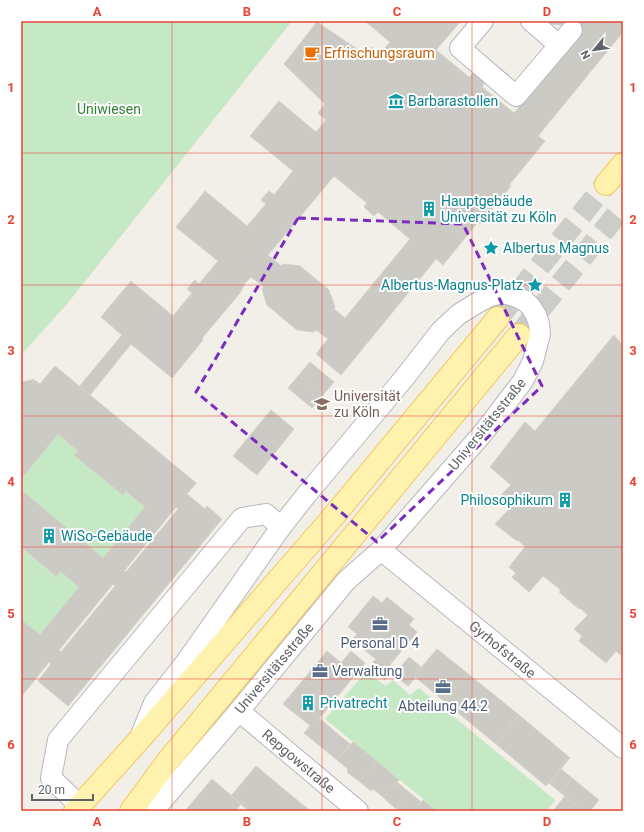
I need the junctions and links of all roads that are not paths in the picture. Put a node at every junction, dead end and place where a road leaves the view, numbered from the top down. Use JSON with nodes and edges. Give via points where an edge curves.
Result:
{"nodes":[{"id":1,"x":483,"y":21,"type":"edge"},
{"id":2,"x":530,"y":21,"type":"edge"},
{"id":3,"x":572,"y":30,"type":"dead end"},
{"id":4,"x":559,"y":45,"type":"junction"},
{"id":5,"x":623,"y":164,"type":"edge"},
{"id":6,"x":606,"y":184,"type":"tunnel mouth"},
{"id":7,"x":498,"y":318,"type":"tunnel mouth"},
{"id":8,"x":519,"y":335,"type":"tunnel mouth"},
{"id":9,"x":281,"y":527,"type":"junction"},
{"id":10,"x":381,"y":550,"type":"junction"},
{"id":11,"x":239,"y":710,"type":"junction"},
{"id":12,"x":139,"y":740,"type":"junction"},
{"id":13,"x":623,"y":748,"type":"edge"},
{"id":14,"x":78,"y":809,"type":"edge"},
{"id":15,"x":131,"y":811,"type":"edge"},
{"id":16,"x":153,"y":811,"type":"edge"},
{"id":17,"x":358,"y":811,"type":"edge"}],
"edges":[{"from":1,"to":4,"type":"street","via":[[460,48],[516,96]]},
{"from":2,"to":4,"type":"street"},
{"from":3,"to":4,"type":"street"},
{"from":5,"to":6,"type":"main road"},
{"from":7,"to":12,"type":"main road","name":"Universitätsstraße","via":[[332,518]]},
{"from":8,"to":15,"type":"main road","name":"Universitätsstraße","via":[[167,762]]},
{"from":9,"to":10,"type":"street","name":"Universitätsstraße","via":[[446,326],[466,309],[490,296],[517,296],[531,307],[536,315],[540,334],[533,361],[523,381],[483,432]]},
{"from":9,"to":12,"type":"street","name":"Universitätsstraße","via":[[154,704]]},
{"from":9,"to":14,"type":"street","via":[[266,514],[242,518],[58,740],[51,778]]},
{"from":10,"to":11,"type":"street","name":"Universitätsstraße","via":[[346,581]]},
{"from":10,"to":13,"type":"street","name":"Gyrhofstraße"},
{"from":11,"to":16,"type":"street","name":"Universitätsstraße"},
{"from":11,"to":17,"type":"street","name":"Repgowstraße"},
{"from":12,"to":14,"type":"main road","name":"Universitätsstraße"}]}
